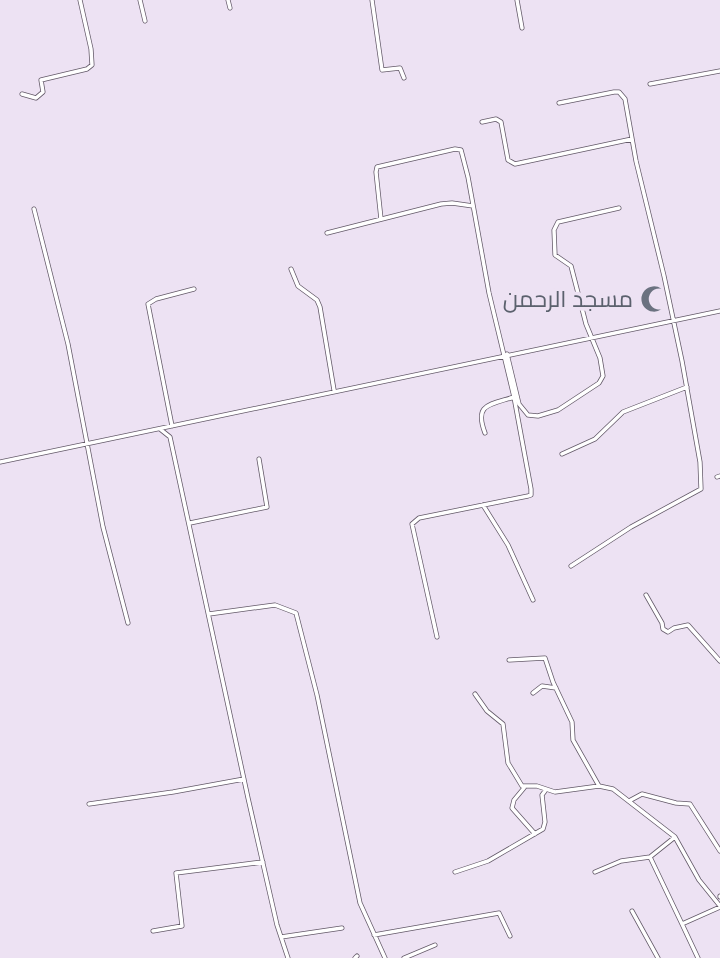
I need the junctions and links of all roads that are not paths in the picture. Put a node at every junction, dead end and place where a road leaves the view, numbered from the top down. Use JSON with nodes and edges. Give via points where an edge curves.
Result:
{"nodes":[{"id":1,"x":80,"y":0,"type":"edge"},
{"id":2,"x":146,"y":0,"type":"edge"},
{"id":3,"x":228,"y":0,"type":"edge"},
{"id":4,"x":372,"y":0,"type":"edge"},
{"id":5,"x":517,"y":0,"type":"edge"},
{"id":6,"x":140,"y":1,"type":"edge"},
{"id":7,"x":230,"y":8,"type":"dead end"},
{"id":8,"x":145,"y":21,"type":"dead end"},
{"id":9,"x":522,"y":28,"type":"dead end"},
{"id":10,"x":720,"y":71,"type":"edge"},
{"id":11,"x":404,"y":78,"type":"dead end"},
{"id":12,"x":650,"y":84,"type":"dead end"},
{"id":13,"x":22,"y":94,"type":"dead end"},
{"id":14,"x":559,"y":103,"type":"dead end"},
{"id":15,"x":482,"y":122,"type":"dead end"},
{"id":16,"x":632,"y":139,"type":"junction"},
{"id":17,"x":473,"y":206,"type":"junction"},
{"id":18,"x":619,"y":208,"type":"dead end"},
{"id":19,"x":34,"y":209,"type":"dead end"},
{"id":20,"x":382,"y":219,"type":"junction"},
{"id":21,"x":327,"y":233,"type":"dead end"},
{"id":22,"x":291,"y":269,"type":"dead end"},
{"id":23,"x":194,"y":289,"type":"dead end"},
{"id":24,"x":720,"y":311,"type":"edge"},
{"id":25,"x":673,"y":321,"type":"junction"},
{"id":26,"x":592,"y":338,"type":"junction"},
{"id":27,"x":505,"y":354,"type":"junction"},
{"id":28,"x":687,"y":387,"type":"junction"},
{"id":29,"x":334,"y":390,"type":"junction"},
{"id":30,"x":514,"y":397,"type":"junction"},
{"id":31,"x":174,"y":426,"type":"junction"},
{"id":32,"x":160,"y":429,"type":"junction"},
{"id":33,"x":485,"y":433,"type":"dead end"},
{"id":34,"x":170,"y":437,"type":"junction"},
{"id":35,"x":86,"y":444,"type":"junction"},
{"id":36,"x":562,"y":454,"type":"dead end"},
{"id":37,"x":259,"y":459,"type":"dead end"},
{"id":38,"x":0,"y":462,"type":"edge"},
{"id":39,"x":483,"y":505,"type":"junction"},
{"id":40,"x":190,"y":523,"type":"junction"},
{"id":41,"x":571,"y":566,"type":"dead end"},
{"id":42,"x":646,"y":594,"type":"dead end"},
{"id":43,"x":533,"y":600,"type":"dead end"},
{"id":44,"x":209,"y":614,"type":"junction"},
{"id":45,"x":128,"y":623,"type":"dead end"},
{"id":46,"x":437,"y":636,"type":"dead end"},
{"id":47,"x":509,"y":660,"type":"dead end"},
{"id":48,"x":720,"y":661,"type":"edge"},
{"id":49,"x":556,"y":688,"type":"junction"},
{"id":50,"x":533,"y":693,"type":"dead end"},
{"id":51,"x":475,"y":694,"type":"dead end"},
{"id":52,"x":244,"y":779,"type":"junction"},
{"id":53,"x":599,"y":786,"type":"junction"},
{"id":54,"x":524,"y":788,"type":"junction"},
{"id":55,"x":545,"y":791,"type":"junction"},
{"id":56,"x":629,"y":801,"type":"junction"},
{"id":57,"x":89,"y":804,"type":"dead end"},
{"id":58,"x":535,"y":834,"type":"junction"},
{"id":59,"x":675,"y":837,"type":"junction"},
{"id":60,"x":720,"y":851,"type":"edge"},
{"id":61,"x":650,"y":857,"type":"junction"},
{"id":62,"x":263,"y":862,"type":"junction"},
{"id":63,"x":455,"y":872,"type":"dead end"},
{"id":64,"x":595,"y":872,"type":"dead end"},
{"id":65,"x":720,"y":907,"type":"edge"},
{"id":66,"x":632,"y":911,"type":"dead end"},
{"id":67,"x":682,"y":924,"type":"junction"},
{"id":68,"x":342,"y":928,"type":"dead end"},
{"id":69,"x":153,"y":931,"type":"dead end"},
{"id":70,"x":374,"y":935,"type":"junction"},
{"id":71,"x":510,"y":936,"type":"dead end"},
{"id":72,"x":281,"y":937,"type":"junction"},
{"id":73,"x":435,"y":945,"type":"dead end"},
{"id":74,"x":288,"y":958,"type":"edge"},
{"id":75,"x":385,"y":958,"type":"edge"},
{"id":76,"x":404,"y":958,"type":"edge"},
{"id":77,"x":658,"y":958,"type":"edge"},
{"id":78,"x":698,"y":958,"type":"edge"}],
"edges":[{"from":1,"to":13,"type":"street","via":[[92,65],[44,78],[43,92],[36,97]]},
{"from":2,"to":6,"type":"street"},
{"from":3,"to":7,"type":"street"},
{"from":4,"to":11,"type":"street","via":[[382,70],[399,68]]},
{"from":5,"to":9,"type":"street"},
{"from":6,"to":8,"type":"street"},
{"from":10,"to":12,"type":"street"},
{"from":14,"to":16,"type":"street","via":[[619,92],[625,99]]},
{"from":15,"to":16,"type":"street","via":[[501,122],[508,160],[515,164]]},
{"from":16,"to":25,"type":"street"},
{"from":17,"to":20,"type":"street","via":[[452,203]]},
{"from":17,"to":20,"type":"street","via":[[459,148],[377,167]]},
{"from":17,"to":27,"type":"street"},
{"from":18,"to":26,"type":"street","via":[[555,225],[555,255],[571,266]]},
{"from":19,"to":35,"type":"street","via":[[68,344]]},
{"from":20,"to":21,"type":"street"},
{"from":22,"to":29,"type":"street","via":[[298,286],[320,307]]},
{"from":23,"to":31,"type":"street","via":[[148,304]]},
{"from":24,"to":25,"type":"street"},
{"from":25,"to":26,"type":"street"},
{"from":25,"to":28,"type":"street"},
{"from":26,"to":27,"type":"street"},
{"from":26,"to":27,"type":"street","via":[[603,376],[599,383],[570,404],[538,416],[528,415],[519,404]]},
{"from":27,"to":29,"type":"street"},
{"from":27,"to":30,"type":"street"},
{"from":28,"to":36,"type":"street","via":[[623,412],[595,439]]},
{"from":28,"to":41,"type":"street","via":[[701,489]]},
{"from":29,"to":31,"type":"street"},
{"from":30,"to":33,"type":"street","via":[[484,408],[480,419]]},
{"from":30,"to":39,"type":"street","via":[[532,493]]},
{"from":31,"to":32,"type":"street"},
{"from":31,"to":34,"type":"street"},
{"from":32,"to":34,"type":"street"},
{"from":32,"to":35,"type":"street"},
{"from":34,"to":40,"type":"street"},
{"from":35,"to":38,"type":"street"},
{"from":35,"to":45,"type":"street"},
{"from":37,"to":40,"type":"street","via":[[267,507]]},
{"from":39,"to":43,"type":"street","via":[[513,554]]},
{"from":39,"to":46,"type":"street","via":[[419,518],[412,524]]},
{"from":40,"to":44,"type":"street"},
{"from":42,"to":48,"type":"street","via":[[663,629],[667,632],[688,625]]},
{"from":44,"to":52,"type":"street"},
{"from":44,"to":70,"type":"street","via":[[275,605],[296,613],[360,903]]},
{"from":47,"to":49,"type":"street","via":[[545,658]]},
{"from":49,"to":50,"type":"street","via":[[542,686]]},
{"from":49,"to":53,"type":"street","via":[[572,722],[573,740]]},
{"from":51,"to":54,"type":"street","via":[[487,712],[503,724],[508,763]]},
{"from":52,"to":57,"type":"street"},
{"from":52,"to":62,"type":"street"},
{"from":53,"to":55,"type":"street"},
{"from":53,"to":56,"type":"street","via":[[613,789]]},
{"from":54,"to":55,"type":"street","via":[[537,786]]},
{"from":54,"to":58,"type":"street","via":[[512,808]]},
{"from":55,"to":58,"type":"street","via":[[545,826]]},
{"from":56,"to":59,"type":"street"},
{"from":56,"to":60,"type":"street","via":[[646,794],[690,804]]},
{"from":58,"to":63,"type":"street","via":[[488,861]]},
{"from":59,"to":61,"type":"street"},
{"from":59,"to":65,"type":"street"},
{"from":61,"to":64,"type":"street"},
{"from":61,"to":67,"type":"street"},
{"from":62,"to":69,"type":"street","via":[[176,873],[182,926]]},
{"from":62,"to":72,"type":"street"},
{"from":65,"to":67,"type":"street"},
{"from":66,"to":77,"type":"street"},
{"from":67,"to":78,"type":"street"},
{"from":68,"to":72,"type":"street"},
{"from":70,"to":71,"type":"street","via":[[499,913]]},
{"from":70,"to":75,"type":"street"},
{"from":72,"to":74,"type":"street"},
{"from":73,"to":76,"type":"street"}]}
